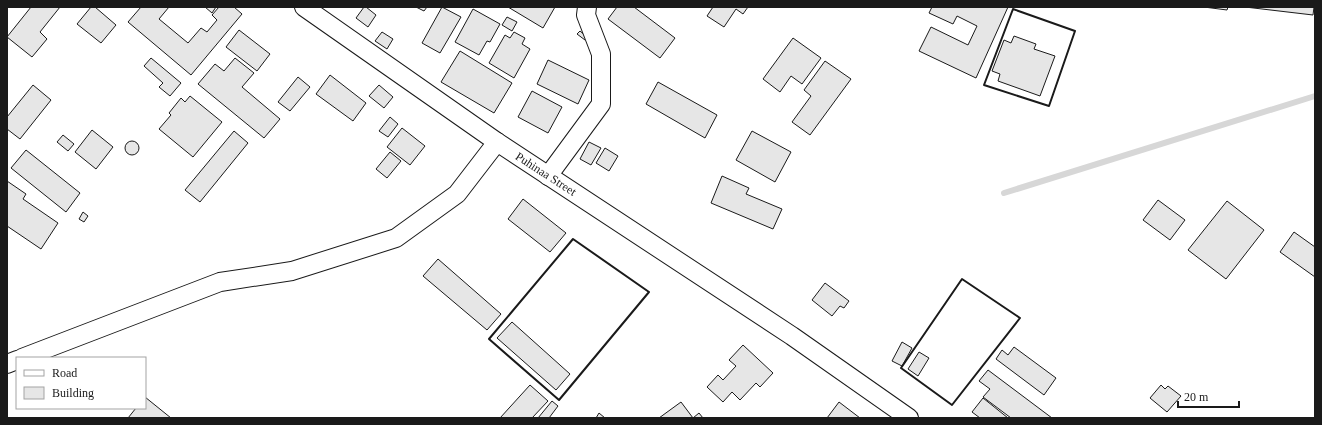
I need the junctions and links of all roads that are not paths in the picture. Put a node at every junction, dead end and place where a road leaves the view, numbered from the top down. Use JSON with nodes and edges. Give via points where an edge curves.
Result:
{"nodes":[{"id":1,"x":304,"y":7,"type":"edge"},
{"id":2,"x":587,"y":7,"type":"edge"},
{"id":3,"x":497,"y":142,"type":"junction"},
{"id":4,"x":548,"y":176,"type":"junction"},
{"id":5,"x":25,"y":357,"type":"edge"},
{"id":6,"x":908,"y":418,"type":"edge"}],
"edges":[{"from":1,"to":3,"type":"street","name":"Puhinaa Street"},
{"from":2,"to":4,"type":"street","via":[[586,15],[601,54],[601,104]]},
{"from":3,"to":4,"type":"street","name":"Puhinaa Street"},
{"from":3,"to":5,"type":"street","via":[[457,194],[396,238],[292,271],[220,282]]},
{"from":4,"to":6,"type":"street","name":"Puhinaa Street","via":[[792,336]]}]}
